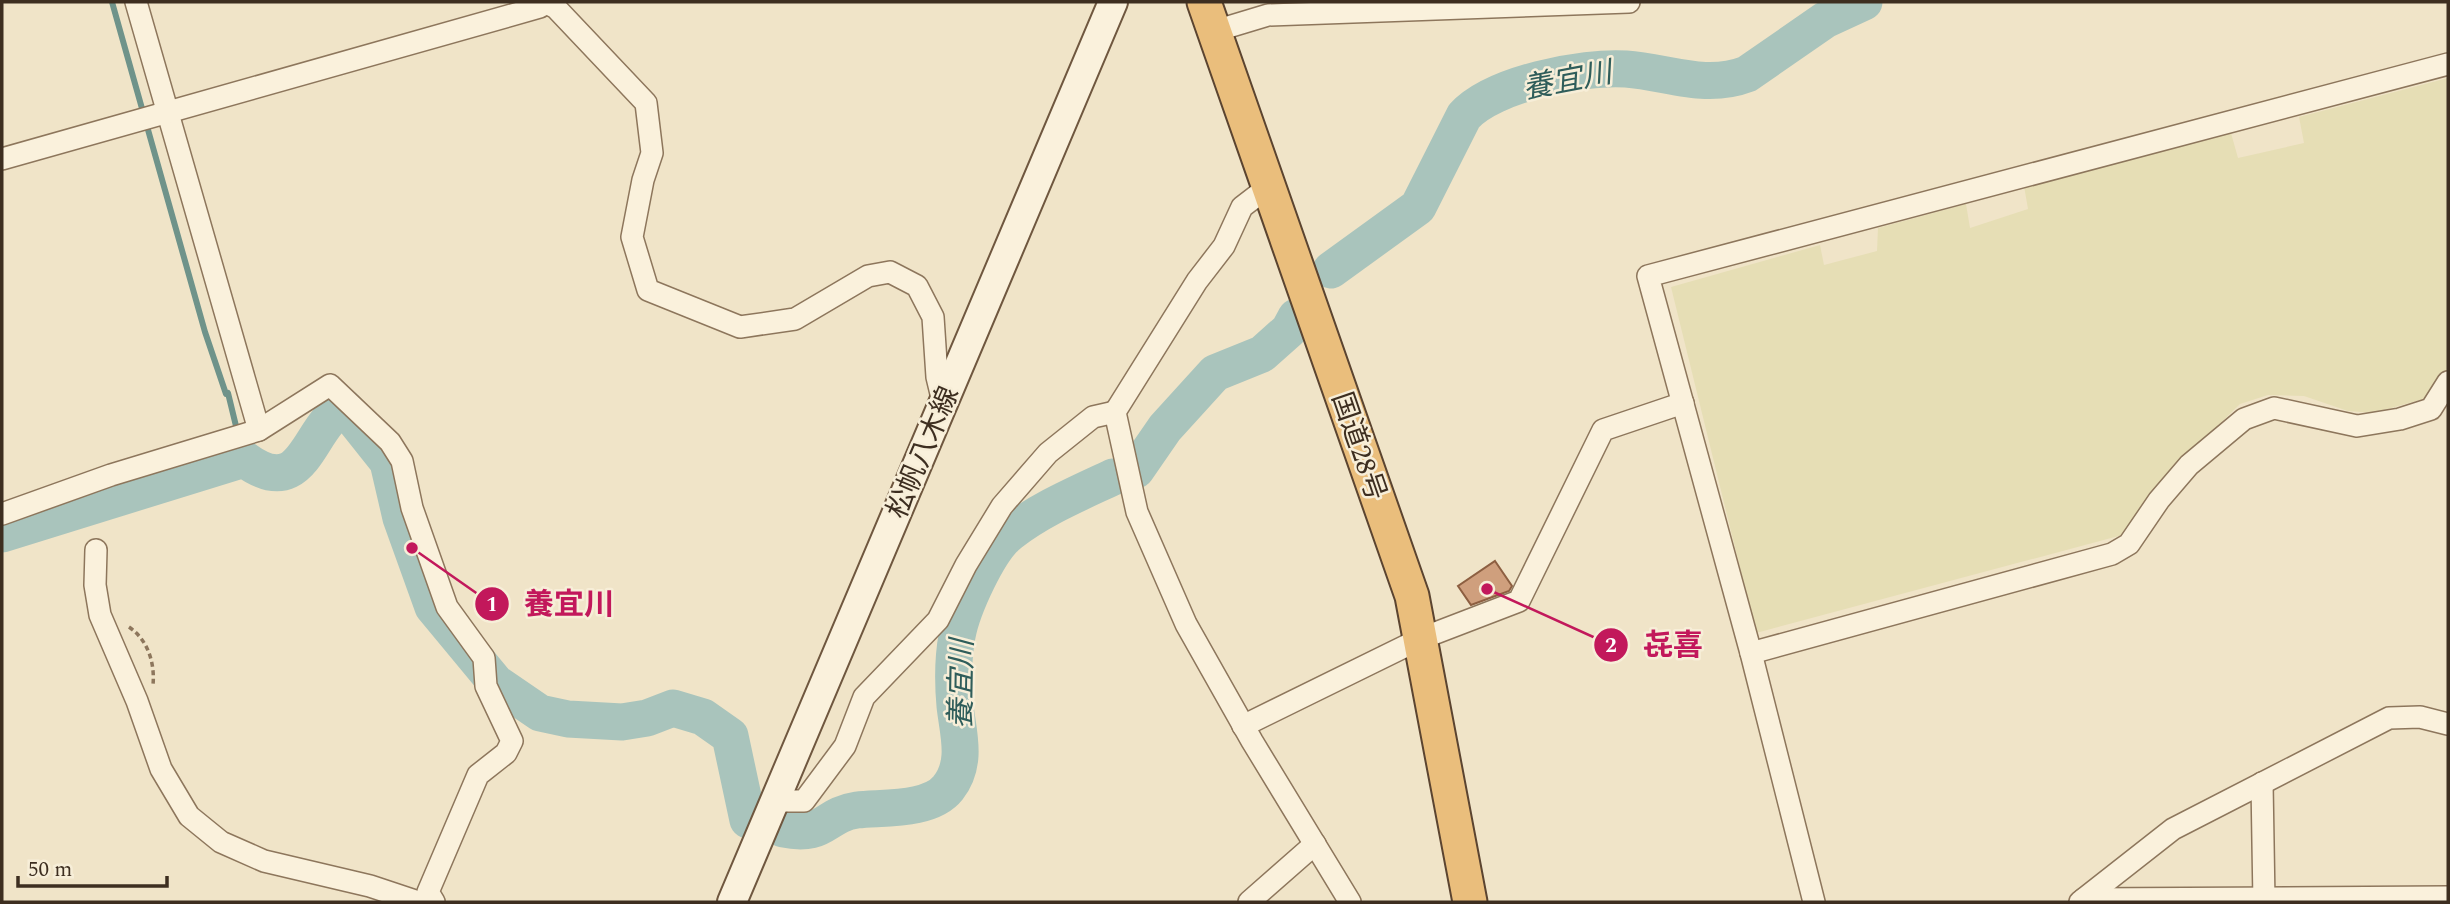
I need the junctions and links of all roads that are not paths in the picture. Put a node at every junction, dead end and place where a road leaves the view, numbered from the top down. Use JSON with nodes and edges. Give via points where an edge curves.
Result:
{"nodes":[{"id":1,"x":135,"y":2,"type":"edge"},
{"id":2,"x":539,"y":2,"type":"edge"},
{"id":3,"x":545,"y":2,"type":"edge"},
{"id":4,"x":1113,"y":2,"type":"edge"},
{"id":5,"x":1629,"y":2,"type":"edge"},
{"id":6,"x":1210,"y":16,"type":"edge"},
{"id":7,"x":2448,"y":64,"type":"edge"},
{"id":8,"x":162,"y":112,"type":"junction"},
{"id":9,"x":2,"y":159,"type":"edge"},
{"id":10,"x":1268,"y":187,"type":"junction"},
{"id":11,"x":2448,"y":382,"type":"edge"},
{"id":12,"x":943,"y":402,"type":"junction"},
{"id":13,"x":1683,"y":403,"type":"junction"},
{"id":14,"x":1115,"y":412,"type":"junction"},
{"id":15,"x":255,"y":431,"type":"junction"},
{"id":16,"x":2,"y":514,"type":"edge"},
{"id":17,"x":96,"y":550,"type":"dead end"},
{"id":18,"x":1420,"y":639,"type":"junction"},
{"id":19,"x":1751,"y":653,"type":"junction"},
{"id":20,"x":2448,"y":724,"type":"edge"},
{"id":21,"x":1243,"y":726,"type":"junction"},
{"id":22,"x":2262,"y":783,"type":"junction"},
{"id":23,"x":775,"y":801,"type":"junction"},
{"id":24,"x":1315,"y":844,"type":"junction"},
{"id":25,"x":2448,"y":897,"type":"edge"},
{"id":26,"x":2082,"y":900,"type":"edge"},
{"id":27,"x":2264,"y":901,"type":"edge"},
{"id":28,"x":418,"y":902,"type":"edge"},
{"id":29,"x":434,"y":902,"type":"edge"},
{"id":30,"x":732,"y":902,"type":"edge"},
{"id":31,"x":1249,"y":902,"type":"edge"},
{"id":32,"x":1350,"y":902,"type":"edge"},
{"id":33,"x":1469,"y":902,"type":"edge"},
{"id":34,"x":1814,"y":902,"type":"edge"}],
"edges":[{"from":1,"to":8,"type":"street"},
{"from":2,"to":8,"type":"street","via":[[540,7]]},
{"from":3,"to":12,"type":"street","via":[[556,8],[646,103],[652,153],[632,236],[648,290],[740,327],[795,319],[868,276],[890,272],[917,286],[933,317]]},
{"from":4,"to":12,"type":"main road","name":"松帆八木線"},
{"from":5,"to":6,"type":"street"},
{"from":6,"to":10,"type":"highway","name":"国道28号"},
{"from":7,"to":13,"type":"street","via":[[1648,276]]},
{"from":8,"to":9,"type":"street"},
{"from":8,"to":15,"type":"street"},
{"from":10,"to":14,"type":"street","via":[[1242,207],[1224,246]]},
{"from":10,"to":18,"type":"highway","name":"国道28号","via":[[1412,596]]},
{"from":11,"to":19,"type":"street","via":[[2431,409],[2400,419],[2357,426],[2274,408],[2244,419],[2189,465],[2129,544],[2112,554]]},
{"from":12,"to":23,"type":"main road","name":"松帆八木線"},
{"from":13,"to":18,"type":"street","via":[[1603,430],[1519,601]]},
{"from":13,"to":19,"type":"street"},
{"from":14,"to":21,"type":"street","via":[[1137,512],[1186,624]]},
{"from":14,"to":23,"type":"street","via":[[1093,417],[1048,453],[1002,506],[938,620],[864,697],[845,746],[804,801]]},
{"from":15,"to":16,"type":"street"},
{"from":15,"to":29,"type":"street","via":[[330,385],[390,442],[402,461],[412,508],[447,607],[484,657],[486,686],[512,741],[506,753],[478,775],[428,892]]},
{"from":17,"to":28,"type":"street","via":[[100,615],[161,769],[189,816],[222,842],[264,861]]},
{"from":18,"to":21,"type":"street"},
{"from":18,"to":33,"type":"highway","name":"国道28号"},
{"from":19,"to":34,"type":"street"},
{"from":20,"to":22,"type":"street","via":[[2420,717],[2389,718]]},
{"from":21,"to":24,"type":"street"},
{"from":22,"to":26,"type":"street","via":[[2173,829]]},
{"from":22,"to":27,"type":"street"},
{"from":23,"to":30,"type":"main road","name":"松帆八木線"},
{"from":24,"to":31,"type":"street"},
{"from":24,"to":32,"type":"street"},
{"from":25,"to":27,"type":"street"},
{"from":26,"to":27,"type":"street"}]}
